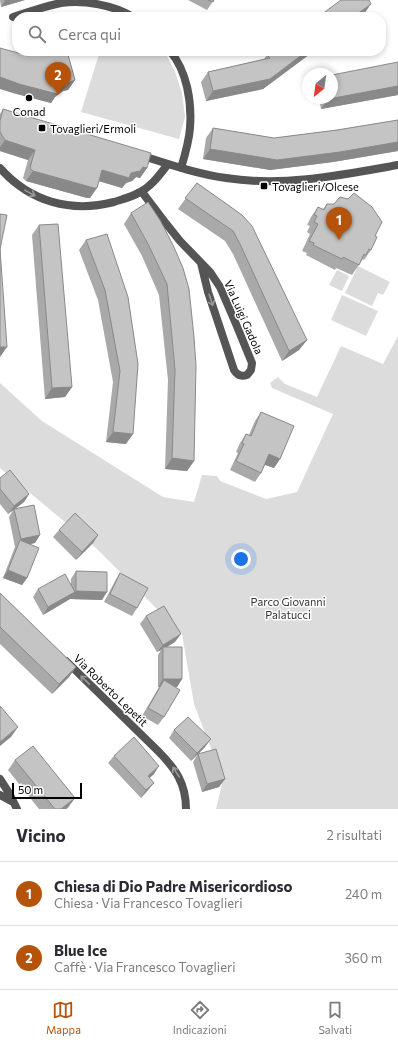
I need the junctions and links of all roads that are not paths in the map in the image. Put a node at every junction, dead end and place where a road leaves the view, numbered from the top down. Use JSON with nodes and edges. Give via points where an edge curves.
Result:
{"nodes":[{"id":1,"x":30,"y":12,"type":"edge"},
{"id":2,"x":125,"y":12,"type":"edge"},
{"id":3,"x":173,"y":56,"type":"edge"},
{"id":4,"x":132,"y":153,"type":"edge"},
{"id":5,"x":168,"y":164,"type":"junction"},
{"id":6,"x":398,"y":165,"type":"edge"},
{"id":7,"x":0,"y":168,"type":"edge"},
{"id":8,"x":181,"y":168,"type":"junction"},
{"id":9,"x":142,"y":192,"type":"junction"},
{"id":10,"x":201,"y":263,"type":"junction"},
{"id":11,"x":60,"y":655,"type":"edge"},
{"id":12,"x":0,"y":779,"type":"edge"},
{"id":13,"x":0,"y":795,"type":"edge"},
{"id":14,"x":15,"y":806,"type":"edge"},
{"id":15,"x":186,"y":809,"type":"edge"}],
"edges":[{"from":1,"to":2,"type":"street","via":[[70,3],[109,7]]},
{"from":3,"to":8,"type":"street","via":[[183,74],[190,112],[190,129]]},
{"from":4,"to":5,"type":"street"},
{"from":5,"to":8,"type":"street"},
{"from":5,"to":9,"type":"street"},
{"from":6,"to":8,"type":"street","via":[[311,179],[268,182],[225,178]]},
{"from":7,"to":9,"type":"street","one_way":true,"via":[[25,190],[61,204],[102,205]]},
{"from":9,"to":10,"type":"street","name":"Via Luigi Gadola"},
{"from":10,"to":10,"type":"street","name":"Via Luigi Gadola","one_way":true,"via":[[234,370],[237,375],[247,375],[252,363],[236,324],[220,287]]},
{"from":15,"to":11,"type":"street","name":"Via Roberto Lepetit","one_way":true,"via":[[185,793],[172,766]]},
{"from":12,"to":14,"type":"street"},
{"from":13,"to":14,"type":"street"}]}
